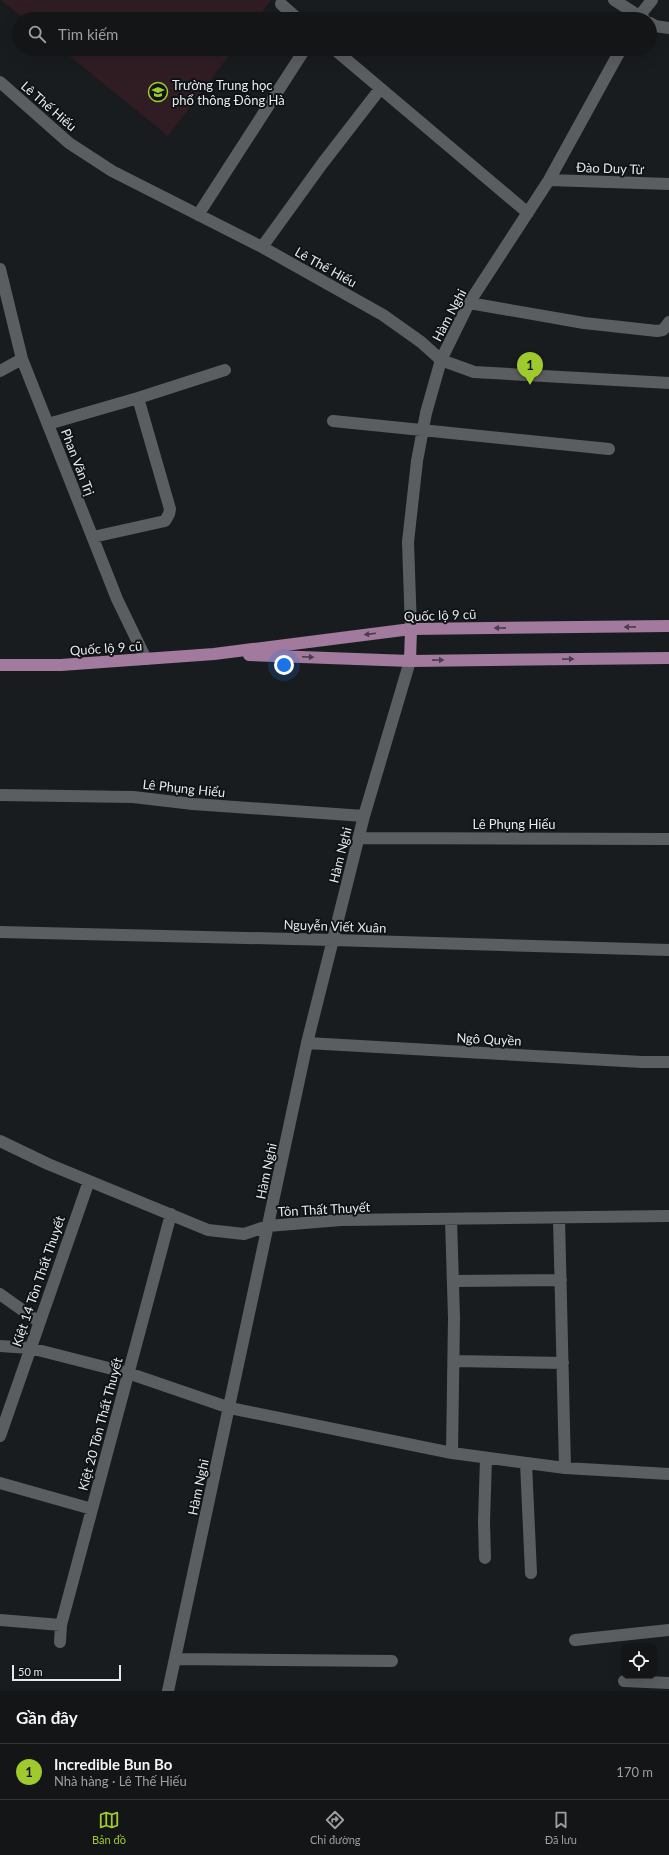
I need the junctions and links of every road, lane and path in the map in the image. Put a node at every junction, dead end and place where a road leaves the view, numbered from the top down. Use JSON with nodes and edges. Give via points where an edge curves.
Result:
{"nodes":[{"id":1,"x":614,"y":0,"type":"edge"},
{"id":2,"x":652,"y":0,"type":"edge"},
{"id":3,"x":281,"y":4,"type":"dead end"},
{"id":4,"x":290,"y":12,"type":"edge"},
{"id":5,"x":631,"y":12,"type":"edge"},
{"id":6,"x":644,"y":12,"type":"edge"},
{"id":7,"x":657,"y":26,"type":"edge"},
{"id":8,"x":669,"y":28,"type":"edge"},
{"id":9,"x":300,"y":56,"type":"edge"},
{"id":10,"x":342,"y":56,"type":"edge"},
{"id":11,"x":617,"y":56,"type":"edge"},
{"id":12,"x":0,"y":82,"type":"edge"},
{"id":13,"x":380,"y":89,"type":"junction"},
{"id":14,"x":550,"y":180,"type":"junction"},
{"id":15,"x":669,"y":184,"type":"edge"},
{"id":16,"x":528,"y":213,"type":"junction"},
{"id":17,"x":198,"y":215,"type":"junction"},
{"id":18,"x":262,"y":247,"type":"junction"},
{"id":19,"x":0,"y":269,"type":"edge"},
{"id":20,"x":469,"y":303,"type":"junction"},
{"id":21,"x":669,"y":322,"type":"edge"},
{"id":22,"x":22,"y":359,"type":"junction"},
{"id":23,"x":441,"y":360,"type":"junction"},
{"id":24,"x":0,"y":370,"type":"edge"},
{"id":25,"x":225,"y":370,"type":"dead end"},
{"id":26,"x":669,"y":383,"type":"edge"},
{"id":27,"x":138,"y":398,"type":"junction"},
{"id":28,"x":333,"y":421,"type":"dead end"},
{"id":29,"x":48,"y":424,"type":"junction"},
{"id":30,"x":422,"y":430,"type":"junction"},
{"id":31,"x":609,"y":449,"type":"dead end"},
{"id":32,"x":93,"y":538,"type":"junction"},
{"id":33,"x":669,"y":626,"type":"edge"},
{"id":34,"x":411,"y":629,"type":"junction"},
{"id":35,"x":214,"y":654,"type":"junction"},
{"id":36,"x":669,"y":658,"type":"edge"},
{"id":37,"x":146,"y":659,"type":"junction"},
{"id":38,"x":410,"y":661,"type":"junction"},
{"id":39,"x":0,"y":665,"type":"edge"},
{"id":40,"x":0,"y":795,"type":"edge"},
{"id":41,"x":364,"y":816,"type":"junction"},
{"id":42,"x":359,"y":838,"type":"junction"},
{"id":43,"x":669,"y":839,"type":"edge"},
{"id":44,"x":0,"y":932,"type":"edge"},
{"id":45,"x":333,"y":940,"type":"junction"},
{"id":46,"x":669,"y":950,"type":"edge"},
{"id":47,"x":307,"y":1042,"type":"junction"},
{"id":48,"x":669,"y":1062,"type":"edge"},
{"id":49,"x":0,"y":1141,"type":"edge"},
{"id":50,"x":89,"y":1181,"type":"junction"},
{"id":51,"x":171,"y":1214,"type":"junction"},
{"id":52,"x":669,"y":1216,"type":"edge"},
{"id":53,"x":559,"y":1218,"type":"junction"},
{"id":54,"x":451,"y":1219,"type":"junction"},
{"id":55,"x":268,"y":1226,"type":"junction"},
{"id":56,"x":561,"y":1280,"type":"junction"},
{"id":57,"x":453,"y":1281,"type":"junction"},
{"id":58,"x":0,"y":1294,"type":"edge"},
{"id":59,"x":39,"y":1322,"type":"junction"},
{"id":60,"x":0,"y":1346,"type":"edge"},
{"id":61,"x":30,"y":1348,"type":"junction"},
{"id":62,"x":454,"y":1361,"type":"junction"},
{"id":63,"x":563,"y":1363,"type":"junction"},
{"id":64,"x":128,"y":1373,"type":"junction"},
{"id":65,"x":230,"y":1408,"type":"junction"},
{"id":66,"x":0,"y":1436,"type":"edge"},
{"id":67,"x":452,"y":1453,"type":"junction"},
{"id":68,"x":486,"y":1458,"type":"junction"},
{"id":69,"x":526,"y":1463,"type":"junction"},
{"id":70,"x":565,"y":1468,"type":"junction"},
{"id":71,"x":669,"y":1474,"type":"edge"},
{"id":72,"x":0,"y":1483,"type":"edge"},
{"id":73,"x":92,"y":1509,"type":"junction"},
{"id":74,"x":485,"y":1558,"type":"dead end"},
{"id":75,"x":532,"y":1573,"type":"dead end"},
{"id":76,"x":0,"y":1620,"type":"edge"},
{"id":77,"x":61,"y":1625,"type":"junction"},
{"id":78,"x":669,"y":1630,"type":"edge"},
{"id":79,"x":575,"y":1640,"type":"dead end"},
{"id":80,"x":60,"y":1642,"type":"dead end"},
{"id":81,"x":175,"y":1659,"type":"junction"},
{"id":82,"x":392,"y":1661,"type":"dead end"},
{"id":83,"x":624,"y":1681,"type":"dead end"},
{"id":84,"x":669,"y":1683,"type":"edge"},
{"id":85,"x":168,"y":1691,"type":"edge"}],
"edges":[{"from":1,"to":5,"type":"street"},
{"from":2,"to":6,"type":"street"},
{"from":3,"to":4,"type":"street"},
{"from":7,"to":8,"type":"street"},
{"from":9,"to":17,"type":"street"},
{"from":10,"to":13,"type":"street"},
{"from":11,"to":14,"type":"street","name":"Hàm Nghi"},
{"from":12,"to":17,"type":"street","name":"Lê Thế Hiếu","via":[[69,143],[112,171]]},
{"from":13,"to":16,"type":"street"},
{"from":13,"to":18,"type":"street"},
{"from":14,"to":15,"type":"street","name":"Đào Duy Từ"},
{"from":14,"to":16,"type":"street","name":"Hàm Nghi"},
{"from":16,"to":20,"type":"street","name":"Hàm Nghi"},
{"from":17,"to":18,"type":"street","name":"Lê Thế Hiếu"},
{"from":18,"to":23,"type":"street","name":"Lê Thế Hiếu","via":[[383,315]]},
{"from":19,"to":22,"type":"street","name":"Phan Văn Trị"},
{"from":20,"to":21,"type":"street","via":[[584,323],[656,331],[663,330]]},
{"from":20,"to":23,"type":"street","name":"Hàm Nghi"},
{"from":22,"to":24,"type":"street"},
{"from":22,"to":29,"type":"street","name":"Phan Văn Trị"},
{"from":23,"to":26,"type":"street","name":"Lê Thế Hiếu","via":[[474,372]]},
{"from":23,"to":30,"type":"street","name":"Hàm Nghi"},
{"from":25,"to":27,"type":"street"},
{"from":27,"to":29,"type":"street"},
{"from":27,"to":32,"type":"street","via":[[170,509],[169,514],[165,521]]},
{"from":28,"to":30,"type":"street"},
{"from":29,"to":32,"type":"street","name":"Phan Văn Trị"},
{"from":30,"to":31,"type":"street"},
{"from":30,"to":34,"type":"street","name":"Hàm Nghi","via":[[408,542]]},
{"from":32,"to":37,"type":"street","name":"Phan Văn Trị","via":[[117,599]]},
{"from":33,"to":34,"type":"main road","name":"Quốc lộ 9 cũ","one_way":true},
{"from":34,"to":35,"type":"main road","name":"Quốc lộ 9 cũ","one_way":true},
{"from":34,"to":38,"type":"main road"},
{"from":35,"to":37,"type":"main road","name":"Quốc lộ 9 cũ"},
{"from":35,"to":38,"type":"main road","name":"Quốc lộ 9 cũ","one_way":true},
{"from":38,"to":36,"type":"main road","name":"Quốc lộ 9 cũ","one_way":true},
{"from":37,"to":39,"type":"main road","name":"Quốc lộ 9 cũ","via":[[61,665]]},
{"from":38,"to":41,"type":"street","name":"Hàm Nghi"},
{"from":40,"to":41,"type":"street","name":"Lê Phụng Hiểu","via":[[133,797],[193,804]]},
{"from":41,"to":42,"type":"street","name":"Hàm Nghi"},
{"from":42,"to":43,"type":"street","name":"Lê Phụng Hiểu"},
{"from":42,"to":45,"type":"street","name":"Hàm Nghi"},
{"from":44,"to":45,"type":"street","name":"Nguyễn Viết Xuân"},
{"from":45,"to":46,"type":"street","name":"Nguyễn Viết Xuân"},
{"from":45,"to":47,"type":"street","name":"Hàm Nghi"},
{"from":47,"to":48,"type":"street","name":"Ngô Quyền"},
{"from":47,"to":55,"type":"street","name":"Hàm Nghi"},
{"from":49,"to":50,"type":"street","name":"Tôn Thất Thuyết"},
{"from":50,"to":51,"type":"street","name":"Tôn Thất Thuyết"},
{"from":50,"to":59,"type":"street","name":"Kiệt 14 Tôn Thất Thuyết"},
{"from":51,"to":55,"type":"street","name":"Tôn Thất Thuyết","via":[[208,1230],[227,1233],[244,1234]]},
{"from":51,"to":64,"type":"street","name":"Kiệt 20 Tôn Thất Thuyết"},
{"from":52,"to":53,"type":"street","name":"Tôn Thất Thuyết"},
{"from":53,"to":54,"type":"street","name":"Tôn Thất Thuyết"},
{"from":53,"to":56,"type":"street"},
{"from":54,"to":55,"type":"street","name":"Tôn Thất Thuyết","via":[[341,1220]]},
{"from":54,"to":57,"type":"street"},
{"from":55,"to":65,"type":"street","name":"Hàm Nghi"},
{"from":56,"to":57,"type":"street"},
{"from":56,"to":63,"type":"street"},
{"from":57,"to":62,"type":"street"},
{"from":58,"to":59,"type":"street"},
{"from":59,"to":61,"type":"street","name":"Kiệt 14 Tôn Thất Thuyết"},
{"from":60,"to":61,"type":"street"},
{"from":61,"to":64,"type":"street"},
{"from":61,"to":66,"type":"street","name":"Kiệt 14 Tôn Thất Thuyết"},
{"from":62,"to":63,"type":"street"},
{"from":62,"to":67,"type":"street"},
{"from":63,"to":70,"type":"street"},
{"from":64,"to":65,"type":"street"},
{"from":64,"to":73,"type":"street","name":"Kiệt 20 Tôn Thất Thuyết"},
{"from":65,"to":67,"type":"street"},
{"from":65,"to":81,"type":"street","name":"Hàm Nghi"},
{"from":67,"to":68,"type":"street"},
{"from":68,"to":69,"type":"street"},
{"from":68,"to":74,"type":"street"},
{"from":69,"to":70,"type":"street"},
{"from":69,"to":75,"type":"street"},
{"from":70,"to":71,"type":"street"},
{"from":72,"to":73,"type":"street"},
{"from":73,"to":77,"type":"street","name":"Kiệt 20 Tôn Thất Thuyết"},
{"from":76,"to":77,"type":"street"},
{"from":77,"to":80,"type":"street","name":"Kiệt 20 Tôn Thất Thuyết"},
{"from":78,"to":79,"type":"street"},
{"from":81,"to":82,"type":"street"},
{"from":81,"to":85,"type":"street","name":"Hàm Nghi"},
{"from":83,"to":84,"type":"street"}]}
